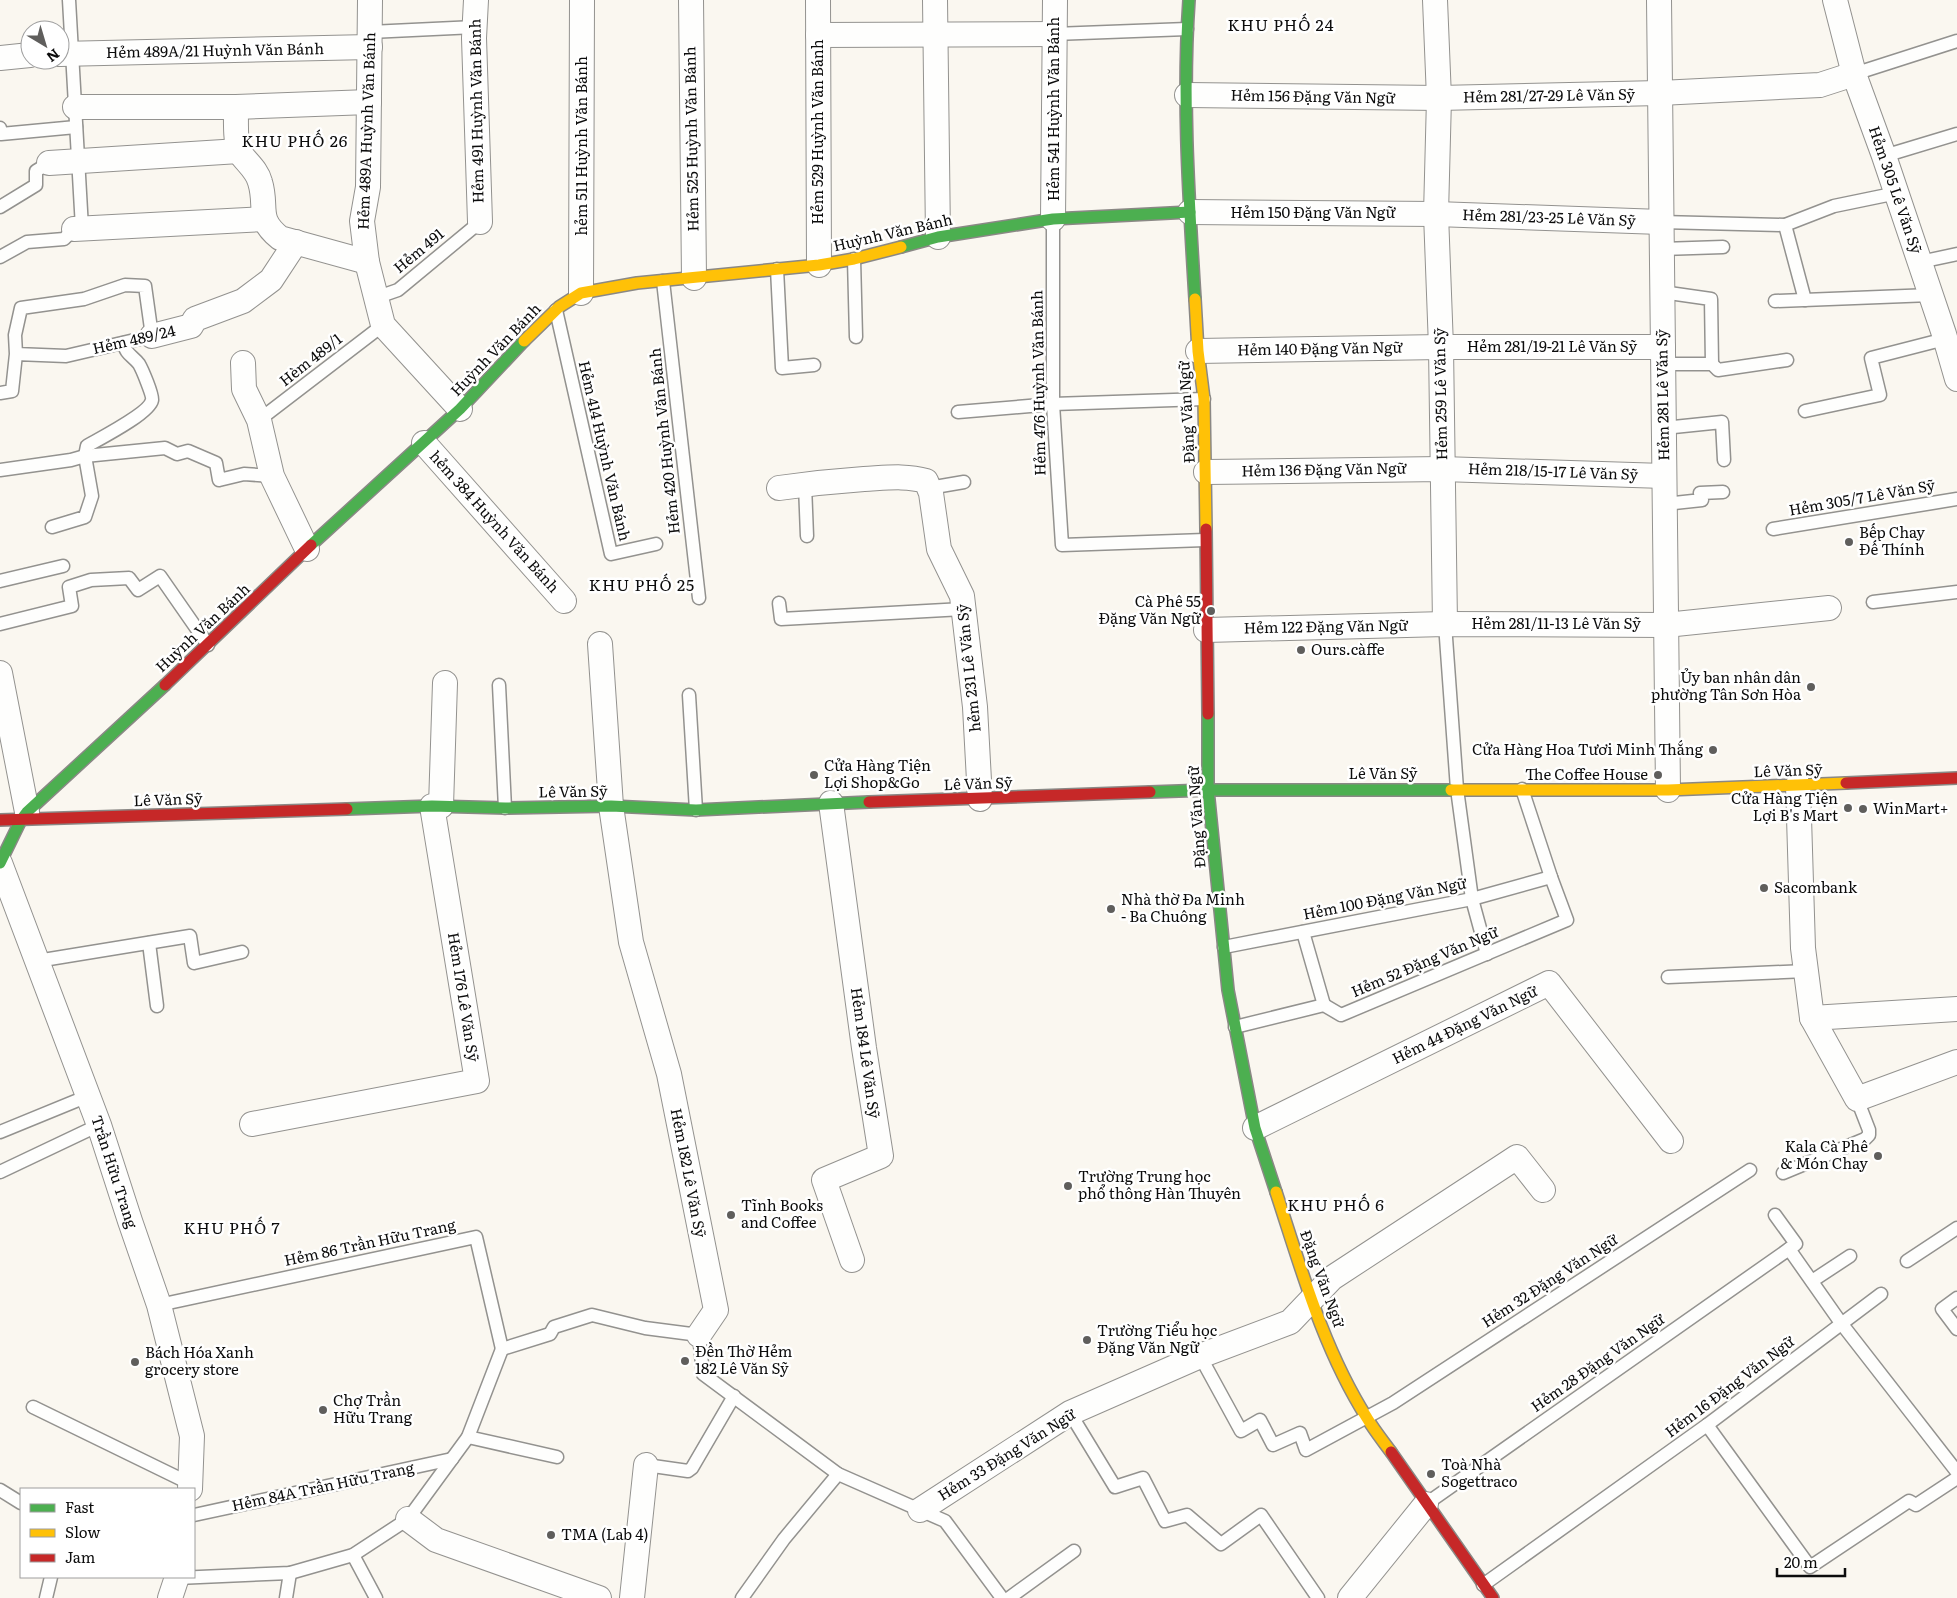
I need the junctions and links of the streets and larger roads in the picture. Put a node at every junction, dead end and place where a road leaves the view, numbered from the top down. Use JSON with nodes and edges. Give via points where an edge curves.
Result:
{"nodes":[{"id":1,"x":370,"y":0,"type":"edge"},
{"id":2,"x":476,"y":0,"type":"edge"},
{"id":3,"x":582,"y":0,"type":"edge"},
{"id":4,"x":691,"y":0,"type":"edge"},
{"id":5,"x":818,"y":0,"type":"edge"},
{"id":6,"x":935,"y":0,"type":"edge"},
{"id":7,"x":1055,"y":0,"type":"edge"},
{"id":8,"x":1189,"y":0,"type":"edge"},
{"id":9,"x":1435,"y":0,"type":"edge"},
{"id":10,"x":1659,"y":0,"type":"edge"},
{"id":11,"x":1835,"y":0,"type":"edge"},
{"id":12,"x":1054,"y":34,"type":"junction"},
{"id":13,"x":818,"y":35,"type":"junction"},
{"id":14,"x":936,"y":35,"type":"junction"},
{"id":15,"x":370,"y":40,"type":"junction"},
{"id":16,"x":70,"y":54,"type":"edge"},
{"id":17,"x":20,"y":56,"type":"edge"},
{"id":18,"x":0,"y":58,"type":"edge"},
{"id":19,"x":1854,"y":74,"type":"junction"},
{"id":20,"x":1660,"y":93,"type":"junction"},
{"id":21,"x":1187,"y":95,"type":"junction"},
{"id":22,"x":1439,"y":98,"type":"junction"},
{"id":23,"x":369,"y":102,"type":"junction"},
{"id":24,"x":236,"y":106,"type":"junction"},
{"id":25,"x":76,"y":117,"type":"road end"},
{"id":26,"x":239,"y":151,"type":"junction"},
{"id":27,"x":50,"y":163,"type":"road end"},
{"id":28,"x":1190,"y":212,"type":"junction"},
{"id":29,"x":1436,"y":214,"type":"junction"},
{"id":30,"x":264,"y":219,"type":"junction"},
{"id":31,"x":1053,"y":219,"type":"junction"},
{"id":32,"x":480,"y":222,"type":"road end"},
{"id":33,"x":1661,"y":222,"type":"junction"},
{"id":34,"x":78,"y":228,"type":"road end"},
{"id":35,"x":938,"y":236,"type":"junction"},
{"id":36,"x":296,"y":242,"type":"junction"},
{"id":37,"x":367,"y":262,"type":"junction"},
{"id":38,"x":819,"y":265,"type":"junction"},
{"id":39,"x":694,"y":278,"type":"junction"},
{"id":40,"x":581,"y":292,"type":"junction"},
{"id":41,"x":152,"y":336,"type":"road end"},
{"id":42,"x":1441,"y":347,"type":"junction"},
{"id":43,"x":1198,"y":351,"type":"junction"},
{"id":44,"x":1663,"y":356,"type":"junction"},
{"id":45,"x":243,"y":363,"type":"dead end"},
{"id":46,"x":1957,"y":379,"type":"edge"},
{"id":47,"x":460,"y":409,"type":"junction"},
{"id":48,"x":424,"y":443,"type":"junction"},
{"id":49,"x":1442,"y":469,"type":"junction"},
{"id":50,"x":1206,"y":472,"type":"junction"},
{"id":51,"x":1664,"y":476,"type":"junction"},
{"id":52,"x":779,"y":488,"type":"dead end"},
{"id":53,"x":307,"y":550,"type":"junction"},
{"id":54,"x":564,"y":601,"type":"dead end"},
{"id":55,"x":1829,"y":608,"type":"dead end"},
{"id":56,"x":1446,"y":624,"type":"junction"},
{"id":57,"x":1666,"y":624,"type":"junction"},
{"id":58,"x":1206,"y":630,"type":"junction"},
{"id":59,"x":600,"y":644,"type":"dead end"},
{"id":60,"x":0,"y":673,"type":"edge"},
{"id":61,"x":445,"y":683,"type":"dead end"},
{"id":62,"x":2,"y":699,"type":"edge"},
{"id":63,"x":1957,"y":778,"type":"edge"},
{"id":64,"x":1798,"y":786,"type":"junction"},
{"id":65,"x":1208,"y":790,"type":"junction"},
{"id":66,"x":1668,"y":790,"type":"junction"},
{"id":67,"x":980,"y":799,"type":"junction"},
{"id":68,"x":831,"y":803,"type":"junction"},
{"id":69,"x":437,"y":806,"type":"junction"},
{"id":70,"x":611,"y":806,"type":"junction"},
{"id":71,"x":24,"y":816,"type":"junction"},
{"id":72,"x":0,"y":820,"type":"edge"},
{"id":73,"x":0,"y":863,"type":"edge"},
{"id":74,"x":1957,"y":1009,"type":"edge"},
{"id":75,"x":1812,"y":1018,"type":"junction"},
{"id":76,"x":1957,"y":1062,"type":"edge"},
{"id":77,"x":252,"y":1124,"type":"dead end"},
{"id":78,"x":1255,"y":1128,"type":"junction"},
{"id":79,"x":1671,"y":1141,"type":"dead end"},
{"id":80,"x":1543,"y":1190,"type":"dead end"},
{"id":81,"x":852,"y":1260,"type":"dead end"},
{"id":82,"x":1312,"y":1301,"type":"junction"},
{"id":83,"x":699,"y":1335,"type":"road end"},
{"id":84,"x":646,"y":1465,"type":"road end"},
{"id":85,"x":190,"y":1487,"type":"edge"},
{"id":86,"x":1426,"y":1504,"type":"junction"},
{"id":87,"x":920,"y":1510,"type":"road end"},
{"id":88,"x":408,"y":1519,"type":"road end"},
{"id":89,"x":598,"y":1598,"type":"edge"},
{"id":90,"x":632,"y":1598,"type":"edge"},
{"id":91,"x":1350,"y":1598,"type":"edge"},
{"id":92,"x":1493,"y":1598,"type":"edge"}],
"edges":[{"from":1,"to":15,"type":"street","name":"Hẻm 489A Huỳnh Văn Bánh"},
{"from":2,"to":32,"type":"street","name":"Hẻm 491 Huỳnh Văn Bánh"},
{"from":3,"to":40,"type":"street","name":"hẻm 511 Huỳnh Văn Bánh"},
{"from":4,"to":39,"type":"street","name":"Hẻm 525 Huỳnh Văn Bánh"},
{"from":5,"to":13,"type":"street","name":"Hẻm 529 Huỳnh Văn Bánh"},
{"from":6,"to":14,"type":"street"},
{"from":7,"to":12,"type":"street","name":"Hẻm 541 Huỳnh Văn Bánh"},
{"from":8,"to":21,"type":"street","name":"Đặng Văn Ngữ"},
{"from":9,"to":22,"type":"street","name":"Hẻm 259 Lê Văn Sỹ"},
{"from":10,"to":20,"type":"street","name":"Hẻm 281 Lê Văn Sỹ"},
{"from":11,"to":19,"type":"street","name":"Hẻm 305 Lê Văn Sỹ"},
{"from":12,"to":14,"type":"street","name":"Hẻm 529 Huỳnh Văn Bánh"},
{"from":12,"to":31,"type":"street","name":"Hẻm 541 Huỳnh Văn Bánh"},
{"from":13,"to":14,"type":"street","name":"Hẻm 529 Huỳnh Văn Bánh"},
{"from":13,"to":38,"type":"street","name":"Hẻm 529 Huỳnh Văn Bánh"},
{"from":14,"to":35,"type":"street"},
{"from":15,"to":16,"type":"street","name":"Hẻm 489A/21 Huỳnh Văn Bánh"},
{"from":15,"to":23,"type":"street","name":"Hẻm 489A Huỳnh Văn Bánh"},
{"from":17,"to":18,"type":"street"},
{"from":19,"to":20,"type":"street","name":"Hẻm 281/27-29 Lê Văn Sỹ","via":[[1820,85]]},
{"from":19,"to":46,"type":"street","name":"Hẻm 305 Lê Văn Sỹ"},
{"from":20,"to":22,"type":"street","name":"Hẻm 281/27-29 Lê Văn Sỹ"},
{"from":20,"to":33,"type":"street","name":"Hẻm 281 Lê Văn Sỹ"},
{"from":21,"to":22,"type":"street","name":"Hẻm 156 Đặng Văn Ngữ"},
{"from":21,"to":28,"type":"street","name":"Đặng Văn Ngữ"},
{"from":22,"to":29,"type":"street","name":"Hẻm 259 Lê Văn Sỹ"},
{"from":23,"to":24,"type":"street"},
{"from":23,"to":37,"type":"street","name":"Hẻm 489A Huỳnh Văn Bánh","via":[[368,187],[362,221]]},
{"from":24,"to":25,"type":"street"},
{"from":24,"to":26,"type":"street"},
{"from":26,"to":27,"type":"street"},
{"from":26,"to":30,"type":"street","via":[[260,182]]},
{"from":28,"to":29,"type":"street","name":"Hẻm 150 Đặng Văn Ngữ"},
{"from":28,"to":31,"type":"street","name":"Huỳnh Văn Bánh"},
{"from":28,"to":43,"type":"street","name":"Đặng Văn Ngữ"},
{"from":29,"to":33,"type":"street","name":"Hẻm 281/23-25 Lê Văn Sỹ"},
{"from":29,"to":42,"type":"street","name":"Hẻm 259 Lê Văn Sỹ"},
{"from":30,"to":34,"type":"street"},
{"from":30,"to":36,"type":"street","via":[[280,238]]},
{"from":31,"to":35,"type":"street","name":"Huỳnh Văn Bánh"},
{"from":33,"to":44,"type":"street","name":"Hẻm 281 Lê Văn Sỹ"},
{"from":35,"to":38,"type":"street","name":"Huỳnh Văn Bánh","via":[[854,260]]},
{"from":36,"to":37,"type":"street"},
{"from":36,"to":41,"type":"street","name":"Hẻm 489/24","via":[[271,280],[243,301],[195,319],[192,326]]},
{"from":37,"to":47,"type":"street","name":"Hẻm 489A Huỳnh Văn Bánh","via":[[383,325]]},
{"from":38,"to":39,"type":"street","name":"Huỳnh Văn Bánh"},
{"from":39,"to":40,"type":"street","name":"Huỳnh Văn Bánh"},
{"from":40,"to":47,"type":"street","name":"Huỳnh Văn Bánh","via":[[556,310]]},
{"from":42,"to":43,"type":"street","name":"Hẻm 140 Đặng Văn Ngữ"},
{"from":42,"to":44,"type":"street","name":"Hẻm 281/19-21 Lê Văn Sỹ"},
{"from":42,"to":49,"type":"street","name":"Hẻm 259 Lê Văn Sỹ"},
{"from":43,"to":50,"type":"street","name":"Đặng Văn Ngữ","via":[[1204,399]]},
{"from":44,"to":51,"type":"street","name":"Hẻm 281 Lê Văn Sỹ"},
{"from":45,"to":53,"type":"street","via":[[244,389],[259,420],[272,476]]},
{"from":47,"to":48,"type":"street","name":"Huỳnh Văn Bánh"},
{"from":48,"to":53,"type":"street","name":"Huỳnh Văn Bánh"},
{"from":48,"to":54,"type":"street","name":"hẻm 384 Huỳnh Văn Bánh"},
{"from":49,"to":50,"type":"street","name":"Hẻm 136 Đặng Văn Ngữ"},
{"from":49,"to":51,"type":"street","name":"Hẻm 218/15-17 Lê Văn Sỹ"},
{"from":49,"to":56,"type":"street","name":"Hẻm 259 Lê Văn Sỹ"},
{"from":50,"to":58,"type":"street","name":"Đặng Văn Ngữ"},
{"from":51,"to":57,"type":"street","name":"Hẻm 281 Lê Văn Sỹ"},
{"from":52,"to":67,"type":"street","name":"hẻm 231 Lê Văn Sỹ","via":[[888,478],[926,481],[937,524],[939,549],[962,596],[975,707]]},
{"from":53,"to":71,"type":"street","name":"Huỳnh Văn Bánh"},
{"from":55,"to":57,"type":"street","name":"Hẻm 281/11-13 Lê Văn Sỹ"},
{"from":56,"to":57,"type":"street","name":"Hẻm 281/11-13 Lê Văn Sỹ"},
{"from":56,"to":58,"type":"street","name":"Hẻm 122 Đặng Văn Ngữ"},
{"from":57,"to":66,"type":"street","name":"Hẻm 281 Lê Văn Sỹ"},
{"from":58,"to":65,"type":"street","name":"Đặng Văn Ngữ"},
{"from":59,"to":70,"type":"street","name":"Hẻm 182 Lê Văn Sỹ"},
{"from":60,"to":62,"type":"street"},
{"from":61,"to":69,"type":"street"},
{"from":62,"to":71,"type":"street"},
{"from":63,"to":64,"type":"street","name":"Lê Văn Sỹ"},
{"from":64,"to":66,"type":"street","name":"Lê Văn Sỹ"},
{"from":64,"to":75,"type":"street","via":[[1803,948]]},
{"from":65,"to":66,"type":"street","name":"Lê Văn Sỹ"},
{"from":65,"to":67,"type":"street","name":"Lê Văn Sỹ"},
{"from":65,"to":78,"type":"street","name":"Đặng Văn Ngữ","via":[[1228,990]]},
{"from":67,"to":68,"type":"street","name":"Lê Văn Sỹ"},
{"from":68,"to":70,"type":"street","name":"Lê Văn Sỹ","via":[[696,810]]},
{"from":68,"to":81,"type":"street","name":"Hẻm 184 Lê Văn Sỹ","via":[[881,1156],[824,1180]]},
{"from":69,"to":70,"type":"street","name":"Lê Văn Sỹ"},
{"from":69,"to":71,"type":"street","name":"Lê Văn Sỹ"},
{"from":69,"to":77,"type":"street","name":"Hẻm 176 Lê Văn Sỹ","via":[[477,1080]]},
{"from":70,"to":83,"type":"street","name":"Hẻm 182 Lê Văn Sỹ","via":[[631,942],[668,1074],[716,1310]]},
{"from":71,"to":72,"type":"street","name":"Lê Văn Sỹ"},
{"from":71,"to":73,"type":"street","name":"Huỳnh Văn Bánh"},
{"from":73,"to":85,"type":"street","name":"Trần Hữu Trang","via":[[99,1125],[159,1305],[192,1436]]},
{"from":74,"to":75,"type":"street"},
{"from":75,"to":76,"type":"street","via":[[1856,1099]]},
{"from":78,"to":79,"type":"street","name":"Hẻm 44 Đặng Văn Ngữ","via":[[1549,983]]},
{"from":78,"to":82,"type":"street","name":"Đặng Văn Ngữ"},
{"from":80,"to":82,"type":"street","name":"Hẻm 33 Đặng Văn Ngữ","via":[[1517,1158],[1332,1278]]},
{"from":82,"to":86,"type":"street","name":"Đặng Văn Ngữ","via":[[1339,1366],[1366,1417]]},
{"from":82,"to":87,"type":"street","name":"Hẻm 33 Đặng Văn Ngữ","via":[[1290,1322],[1200,1356],[1070,1413]]},
{"from":84,"to":90,"type":"street"},
{"from":86,"to":91,"type":"street"},
{"from":86,"to":92,"type":"street","name":"Đặng Văn Ngữ"},
{"from":88,"to":89,"type":"street","via":[[436,1540]]}]}
